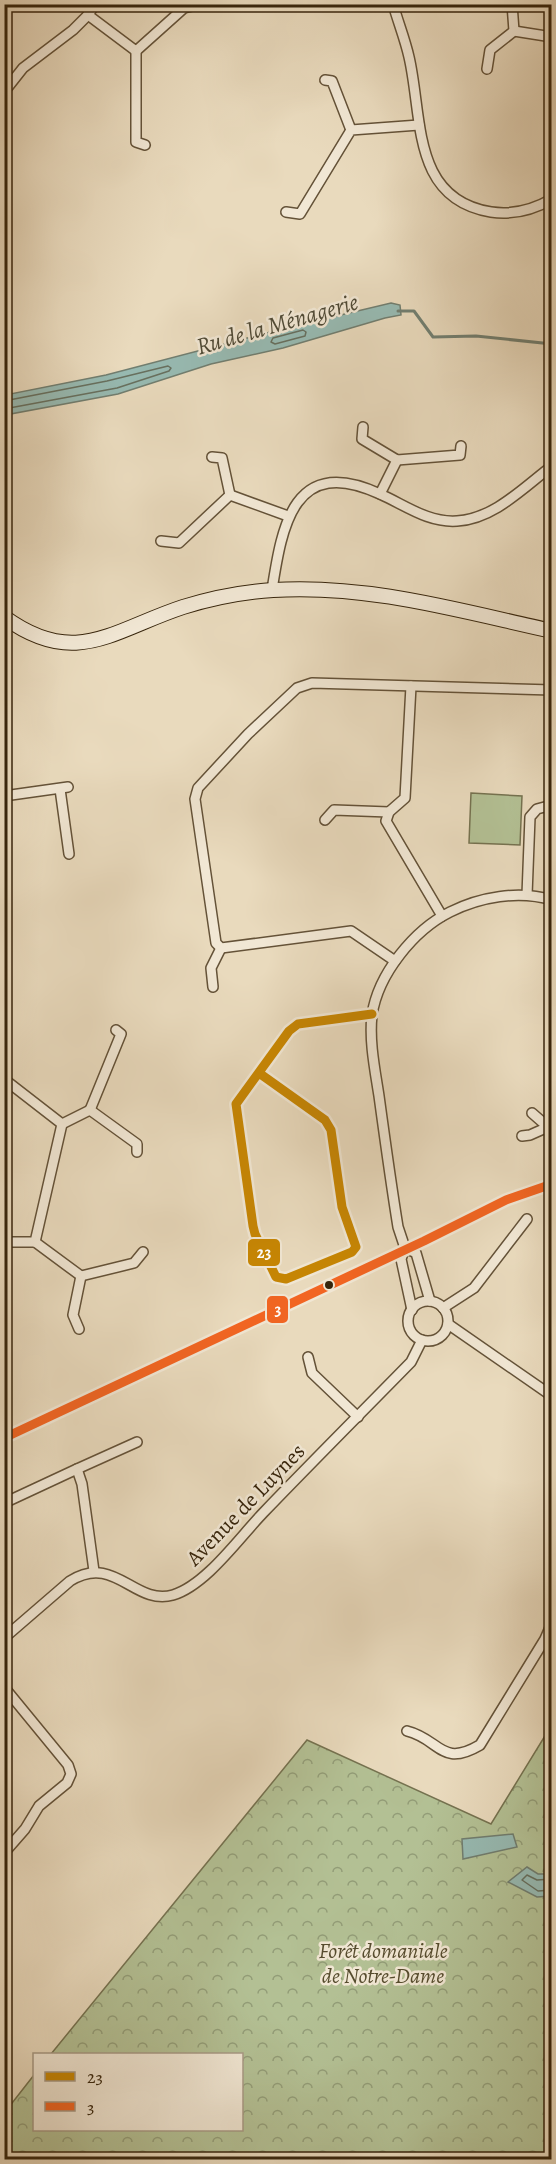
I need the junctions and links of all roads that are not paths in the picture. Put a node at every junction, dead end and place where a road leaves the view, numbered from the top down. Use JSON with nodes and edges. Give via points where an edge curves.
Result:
{"nodes":[{"id":1,"x":95,"y":4,"type":"edge"},
{"id":2,"x":393,"y":4,"type":"edge"},
{"id":3,"x":512,"y":4,"type":"edge"},
{"id":4,"x":197,"y":5,"type":"edge"},
{"id":5,"x":88,"y":15,"type":"junction"},
{"id":6,"x":514,"y":31,"type":"junction"},
{"id":7,"x":552,"y":37,"type":"edge"},
{"id":8,"x":136,"y":51,"type":"junction"},
{"id":9,"x":487,"y":69,"type":"dead end"},
{"id":10,"x":325,"y":80,"type":"dead end"},
{"id":11,"x":4,"y":92,"type":"edge"},
{"id":12,"x":419,"y":125,"type":"junction"},
{"id":13,"x":351,"y":130,"type":"junction"},
{"id":14,"x":145,"y":145,"type":"dead end"},
{"id":15,"x":552,"y":199,"type":"edge"},
{"id":16,"x":286,"y":212,"type":"dead end"},
{"id":17,"x":363,"y":427,"type":"dead end"},
{"id":18,"x":461,"y":446,"type":"dead end"},
{"id":19,"x":212,"y":457,"type":"dead end"},
{"id":20,"x":397,"y":460,"type":"junction"},
{"id":21,"x":552,"y":466,"type":"edge"},
{"id":22,"x":380,"y":494,"type":"junction"},
{"id":23,"x":230,"y":495,"type":"junction"},
{"id":24,"x":288,"y":516,"type":"junction"},
{"id":25,"x":161,"y":542,"type":"dead end"},
{"id":26,"x":272,"y":590,"type":"junction"},
{"id":27,"x":4,"y":617,"type":"edge"},
{"id":28,"x":552,"y":631,"type":"edge"},
{"id":29,"x":411,"y":686,"type":"junction"},
{"id":30,"x":552,"y":690,"type":"edge"},
{"id":31,"x":4,"y":796,"type":"edge"},
{"id":32,"x":552,"y":804,"type":"edge"},
{"id":33,"x":389,"y":812,"type":"junction"},
{"id":34,"x":325,"y":820,"type":"dead end"},
{"id":35,"x":69,"y":854,"type":"dead end"},
{"id":36,"x":527,"y":895,"type":"junction"},
{"id":37,"x":552,"y":900,"type":"edge"},
{"id":38,"x":442,"y":916,"type":"junction"},
{"id":39,"x":221,"y":948,"type":"junction"},
{"id":40,"x":395,"y":961,"type":"junction"},
{"id":41,"x":213,"y":987,"type":"dead end"},
{"id":42,"x":372,"y":1014,"type":"junction"},
{"id":43,"x":116,"y":1030,"type":"dead end"},
{"id":44,"x":259,"y":1073,"type":"junction"},
{"id":45,"x":4,"y":1079,"type":"edge"},
{"id":46,"x":90,"y":1110,"type":"junction"},
{"id":47,"x":532,"y":1113,"type":"dead end"},
{"id":48,"x":63,"y":1124,"type":"junction"},
{"id":49,"x":550,"y":1126,"type":"edge"},
{"id":50,"x":522,"y":1136,"type":"dead end"},
{"id":51,"x":137,"y":1152,"type":"dead end"},
{"id":52,"x":552,"y":1184,"type":"edge"},
{"id":53,"x":527,"y":1219,"type":"dead end"},
{"id":54,"x":4,"y":1242,"type":"edge"},
{"id":55,"x":35,"y":1242,"type":"junction"},
{"id":56,"x":405,"y":1248,"type":"junction"},
{"id":57,"x":143,"y":1252,"type":"dead end"},
{"id":58,"x":81,"y":1276,"type":"junction"},
{"id":59,"x":430,"y":1301,"type":"junction"},
{"id":60,"x":443,"y":1308,"type":"junction"},
{"id":61,"x":412,"y":1310,"type":"junction"},
{"id":62,"x":448,"y":1324,"type":"junction"},
{"id":63,"x":79,"y":1329,"type":"dead end"},
{"id":64,"x":422,"y":1340,"type":"junction"},
{"id":65,"x":308,"y":1357,"type":"dead end"},
{"id":66,"x":552,"y":1396,"type":"edge"},
{"id":67,"x":358,"y":1417,"type":"junction"},
{"id":68,"x":4,"y":1438,"type":"edge"},
{"id":69,"x":137,"y":1442,"type":"dead end"},
{"id":70,"x":77,"y":1468,"type":"junction"},
{"id":71,"x":4,"y":1503,"type":"edge"},
{"id":72,"x":94,"y":1571,"type":"junction"},
{"id":73,"x":552,"y":1623,"type":"edge"},
{"id":74,"x":4,"y":1638,"type":"edge"},
{"id":75,"x":4,"y":1688,"type":"edge"},
{"id":76,"x":407,"y":1731,"type":"dead end"},
{"id":77,"x":4,"y":1853,"type":"edge"}],
"edges":[{"from":1,"to":5,"type":"street"},
{"from":2,"to":12,"type":"street","via":[[409,58]]},
{"from":3,"to":6,"type":"street"},
{"from":4,"to":8,"type":"street","via":[[184,8]]},
{"from":5,"to":8,"type":"street"},
{"from":5,"to":11,"type":"street","via":[[23,68]]},
{"from":6,"to":7,"type":"street"},
{"from":6,"to":9,"type":"street","via":[[490,50]]},
{"from":8,"to":14,"type":"street","via":[[136,142]]},
{"from":10,"to":13,"type":"street","via":[[333,81]]},
{"from":12,"to":13,"type":"street"},
{"from":12,"to":15,"type":"street","via":[[437,182],[463,204],[504,214],[524,211]]},
{"from":13,"to":16,"type":"street","via":[[300,214]]},
{"from":17,"to":20,"type":"street","via":[[362,439]]},
{"from":18,"to":20,"type":"street","via":[[460,455]]},
{"from":19,"to":23,"type":"street","via":[[222,458]]},
{"from":20,"to":22,"type":"street"},
{"from":21,"to":22,"type":"street","via":[[491,511],[457,521],[421,515]]},
{"from":22,"to":24,"type":"street","via":[[340,482],[321,484],[304,494]]},
{"from":23,"to":24,"type":"street"},
{"from":23,"to":25,"type":"street","via":[[179,543]]},
{"from":24,"to":26,"type":"street"},
{"from":26,"to":27,"type":"street","via":[[184,607],[102,639],[66,644],[23,630]]},
{"from":26,"to":28,"type":"street","via":[[380,595]]},
{"from":29,"to":30,"type":"street"},
{"from":29,"to":33,"type":"street","via":[[405,798]]},
{"from":29,"to":39,"type":"street","via":[[312,683],[297,688],[198,788],[195,799],[216,943]]},
{"from":31,"to":35,"type":"street","via":[[64,788]]},
{"from":32,"to":36,"type":"street","via":[[537,808],[530,817]]},
{"from":33,"to":34,"type":"street","via":[[334,810]]},
{"from":33,"to":38,"type":"street","via":[[386,820]]},
{"from":36,"to":37,"type":"street"},
{"from":36,"to":38,"type":"street","via":[[473,902]]},
{"from":38,"to":40,"type":"street"},
{"from":39,"to":40,"type":"street","via":[[351,932]]},
{"from":39,"to":41,"type":"street","via":[[211,968]]},
{"from":40,"to":42,"type":"street"},
{"from":42,"to":44,"type":"street","via":[[298,1024]]},
{"from":42,"to":56,"type":"street","via":[[381,1109],[398,1227]]},
{"from":43,"to":46,"type":"street","via":[[122,1034]]},
{"from":44,"to":44,"type":"street","via":[[236,1104],[236,1111],[255,1234],[276,1277],[286,1280],[356,1247],[342,1207],[331,1130],[325,1120]]},
{"from":45,"to":48,"type":"street"},
{"from":46,"to":48,"type":"street"},
{"from":46,"to":51,"type":"street","via":[[137,1144]]},
{"from":47,"to":49,"type":"street"},
{"from":48,"to":55,"type":"street"},
{"from":49,"to":50,"type":"street"},
{"from":52,"to":56,"type":"street","via":[[506,1200]]},
{"from":53,"to":60,"type":"street","via":[[474,1288]]},
{"from":54,"to":55,"type":"street"},
{"from":55,"to":58,"type":"street"},
{"from":56,"to":59,"type":"street","via":[[416,1253]]},
{"from":56,"to":61,"type":"street","via":[[401,1259]]},
{"from":56,"to":68,"type":"street"},
{"from":57,"to":58,"type":"street","via":[[135,1263]]},
{"from":58,"to":63,"type":"street","via":[[73,1315]]},
{"from":59,"to":60,"type":"street"},
{"from":59,"to":61,"type":"street","via":[[419,1303]]},
{"from":60,"to":62,"type":"street"},
{"from":61,"to":64,"type":"street","via":[[409,1328]]},
{"from":62,"to":64,"type":"street","via":[[439,1338]]},
{"from":62,"to":66,"type":"street"},
{"from":64,"to":67,"type":"street","name":"Avenue de Luynes","via":[[411,1362]]},
{"from":65,"to":67,"type":"street","via":[[312,1373]]},
{"from":67,"to":72,"type":"street","name":"Avenue de Luynes","via":[[192,1587],[172,1596],[156,1596]]},
{"from":69,"to":70,"type":"street"},
{"from":70,"to":71,"type":"street"},
{"from":70,"to":72,"type":"street"},
{"from":72,"to":74,"type":"street","via":[[70,1581]]},
{"from":73,"to":76,"type":"street","via":[[480,1745],[456,1755],[445,1753],[419,1734]]},
{"from":75,"to":77,"type":"street","via":[[68,1765],[71,1774],[67,1783],[39,1806]]}]}
